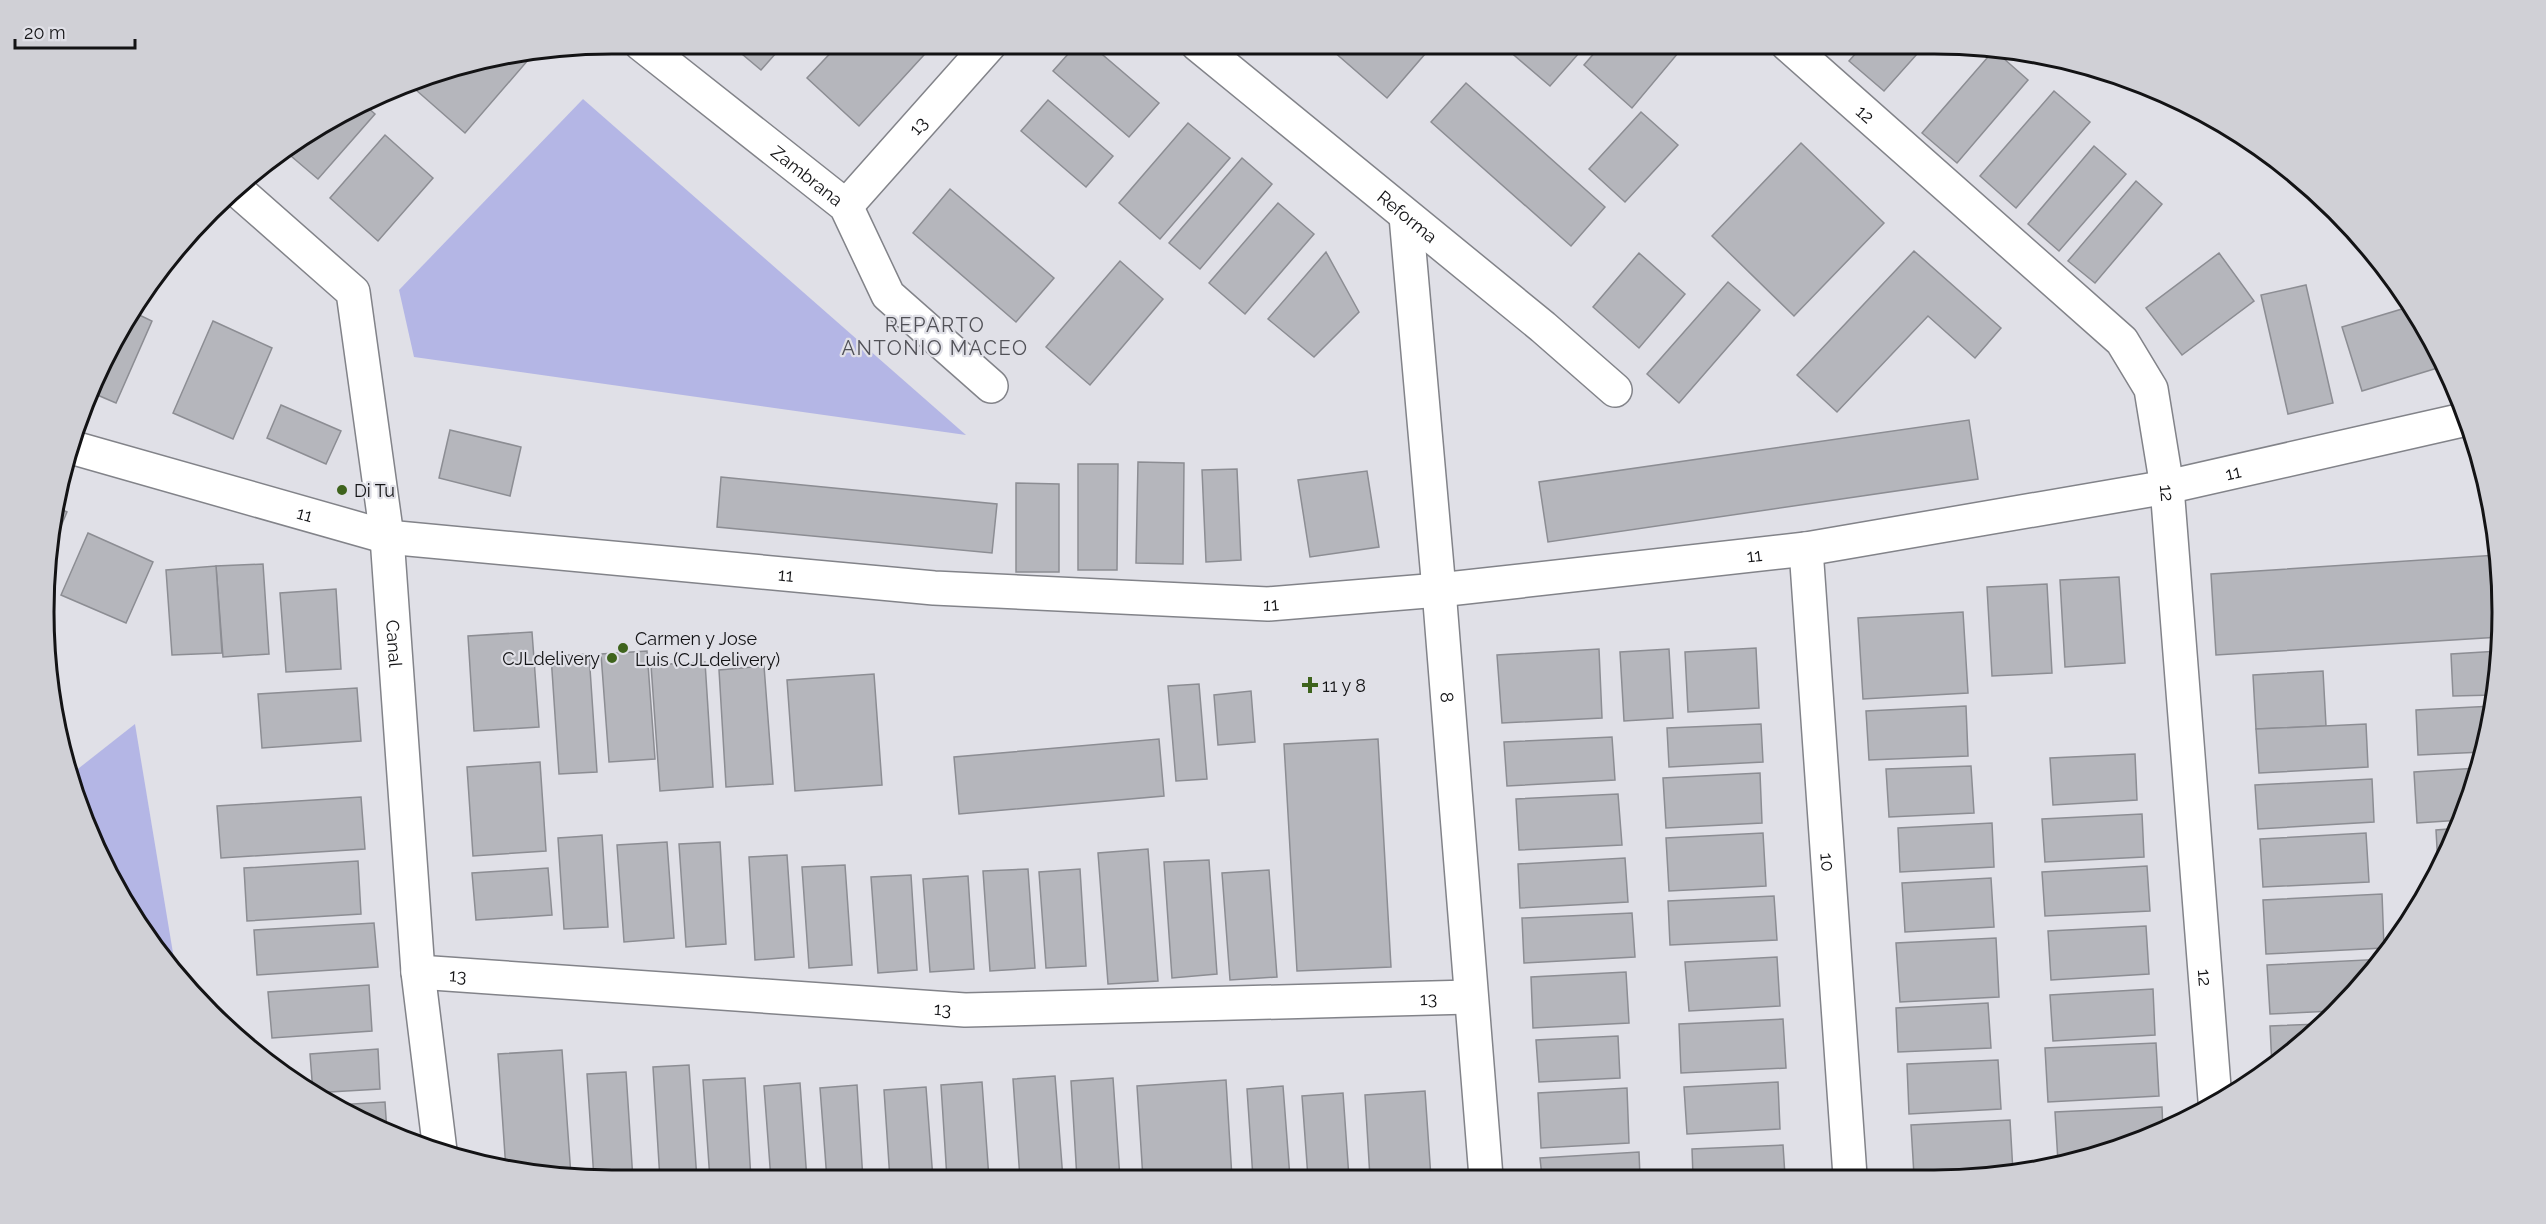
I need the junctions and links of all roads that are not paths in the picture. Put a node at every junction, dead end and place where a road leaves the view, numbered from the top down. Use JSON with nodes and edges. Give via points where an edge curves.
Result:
{"nodes":[{"id":1,"x":654,"y":54,"type":"edge"},
{"id":2,"x":981,"y":54,"type":"edge"},
{"id":3,"x":1209,"y":54,"type":"edge"},
{"id":4,"x":1798,"y":54,"type":"edge"},
{"id":5,"x":242,"y":194,"type":"edge"},
{"id":6,"x":846,"y":206,"type":"junction"},
{"id":7,"x":1406,"y":216,"type":"junction"},
{"id":8,"x":991,"y":386,"type":"dead end"},
{"id":9,"x":1615,"y":390,"type":"dead end"},
{"id":10,"x":2458,"y":421,"type":"edge"},
{"id":11,"x":79,"y":449,"type":"edge"},
{"id":12,"x":2166,"y":487,"type":"junction"},
{"id":13,"x":387,"y":537,"type":"junction"},
{"id":14,"x":1806,"y":549,"type":"junction"},
{"id":15,"x":1439,"y":590,"type":"junction"},
{"id":16,"x":418,"y":972,"type":"junction"},
{"id":17,"x":1470,"y":997,"type":"junction"},
{"id":18,"x":2215,"y":1093,"type":"edge"},
{"id":19,"x":439,"y":1142,"type":"edge"},
{"id":20,"x":1485,"y":1170,"type":"edge"},
{"id":21,"x":1850,"y":1170,"type":"edge"}],
"edges":[{"from":1,"to":6,"type":"street","name":"Zambrana"},
{"from":2,"to":6,"type":"street","name":"13"},
{"from":3,"to":7,"type":"street","name":"Reforma"},
{"from":4,"to":12,"type":"street","name":"12","via":[[2122,341],[2151,389]]},
{"from":5,"to":13,"type":"street","name":"Canal","via":[[353,292]]},
{"from":6,"to":8,"type":"street","name":"Zambrana","via":[[888,295]]},
{"from":7,"to":9,"type":"street","name":"Reforma"},
{"from":7,"to":15,"type":"street","name":"8"},
{"from":10,"to":12,"type":"street","name":"11"},
{"from":11,"to":13,"type":"street","name":"11"},
{"from":12,"to":14,"type":"street","name":"11"},
{"from":12,"to":18,"type":"street","name":"12"},
{"from":13,"to":15,"type":"street","name":"11","via":[[958,589],[1268,604]]},
{"from":13,"to":16,"type":"street","name":"Canal"},
{"from":14,"to":15,"type":"street","name":"11"},
{"from":14,"to":21,"type":"street","name":"10"},
{"from":15,"to":17,"type":"street","name":"8"},
{"from":16,"to":17,"type":"street","name":"13","via":[[965,1010]]},
{"from":16,"to":19,"type":"street","name":"Canal"},
{"from":17,"to":20,"type":"street","name":"8"}]}
